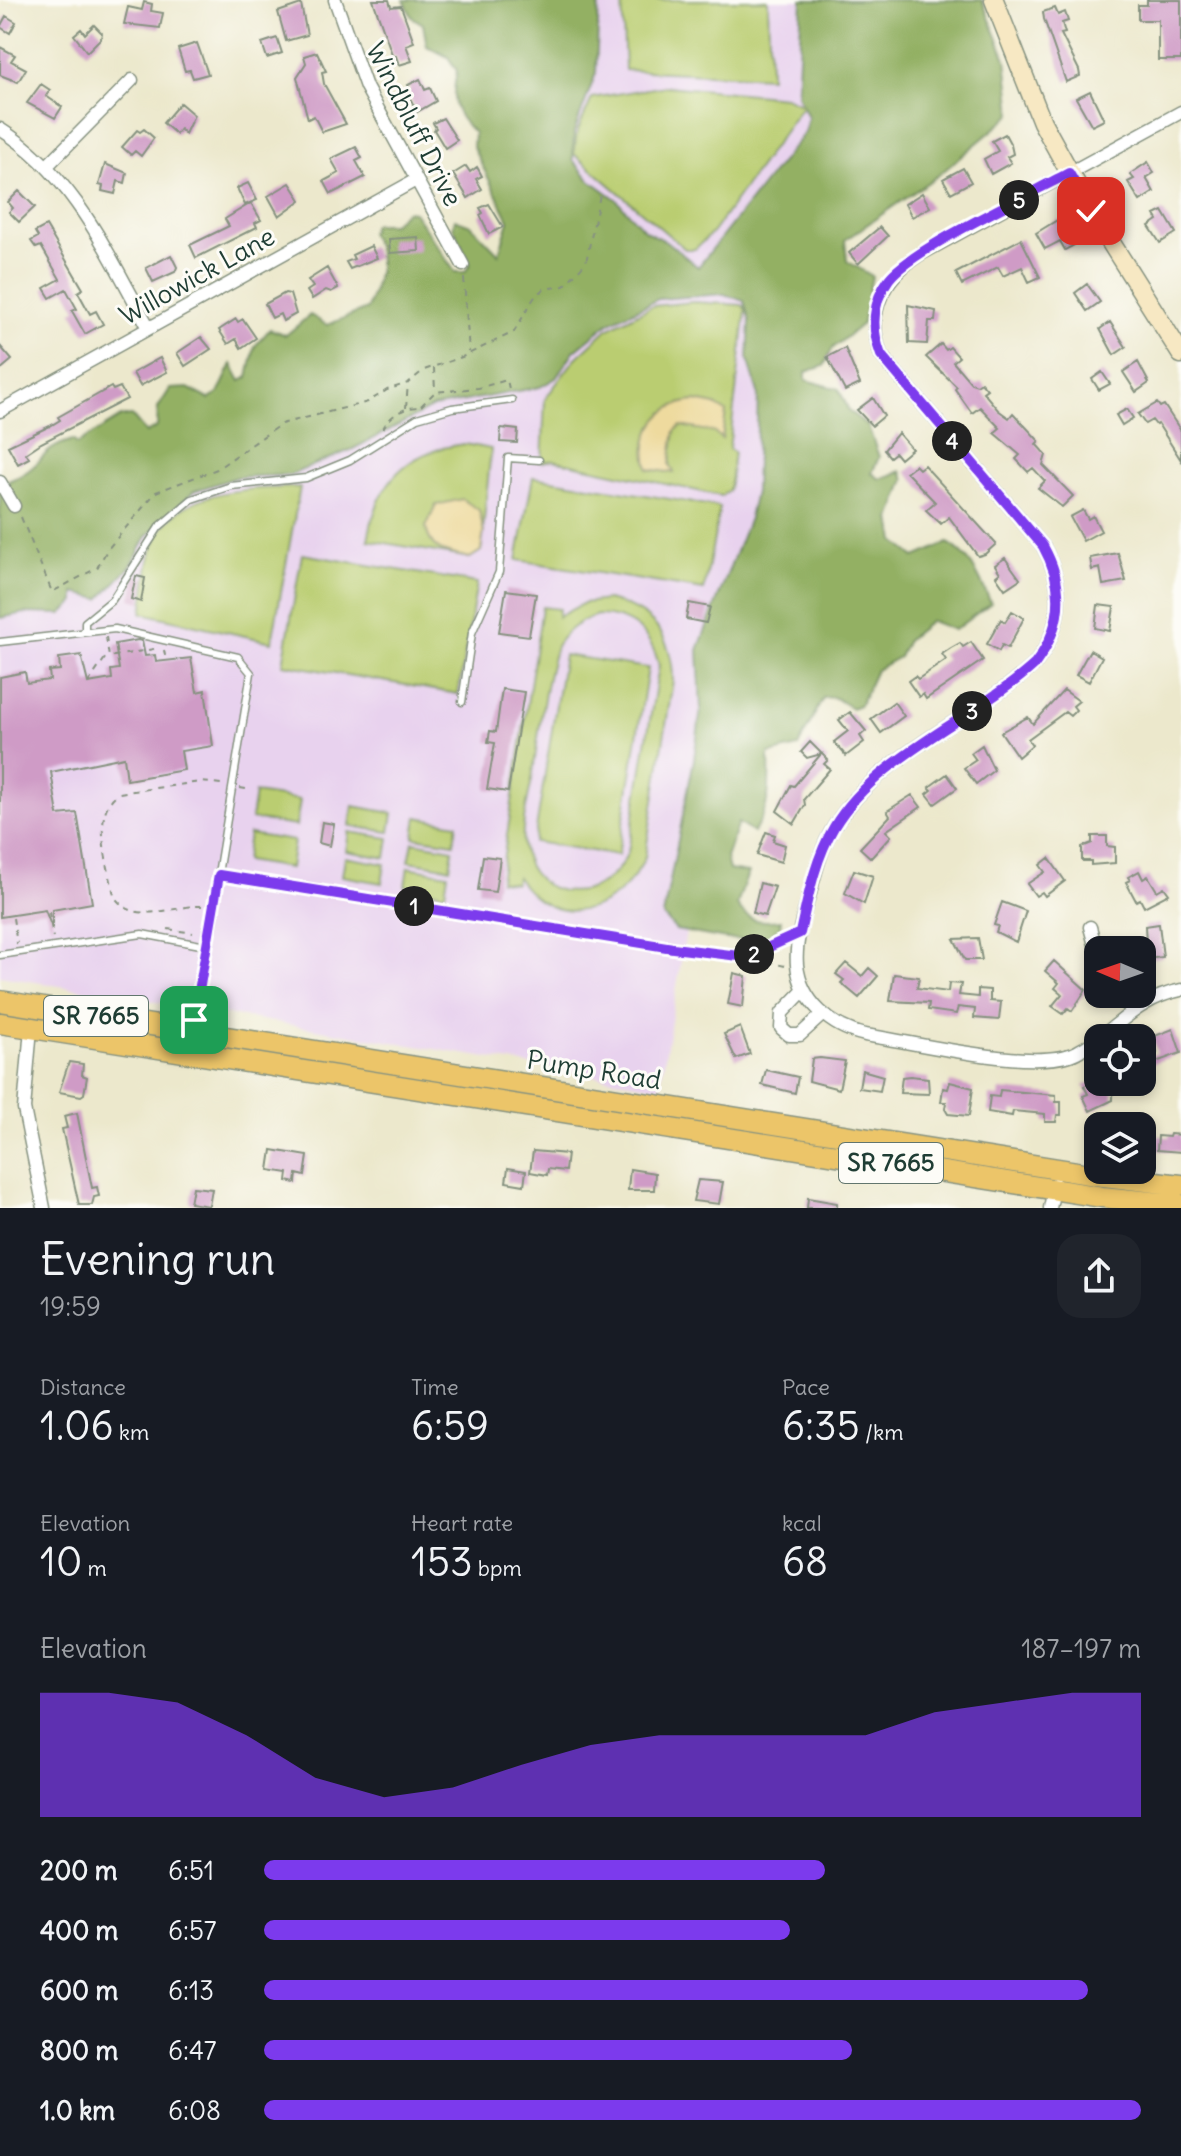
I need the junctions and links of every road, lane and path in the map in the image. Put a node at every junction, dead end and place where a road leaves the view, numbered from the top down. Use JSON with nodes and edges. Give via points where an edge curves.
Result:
{"nodes":[{"id":1,"x":335,"y":0,"type":"edge"},
{"id":2,"x":994,"y":0,"type":"edge"},
{"id":3,"x":132,"y":80,"type":"dead end"},
{"id":4,"x":1181,"y":112,"type":"edge"},
{"id":5,"x":0,"y":129,"type":"edge"},
{"id":6,"x":47,"y":166,"type":"junction"},
{"id":7,"x":1069,"y":173,"type":"junction"},
{"id":8,"x":416,"y":180,"type":"junction"},
{"id":9,"x":600,"y":195,"type":"dead end"},
{"id":10,"x":463,"y":265,"type":"joint"},
{"id":11,"x":149,"y":328,"type":"junction"},
{"id":12,"x":470,"y":353,"type":"junction"},
{"id":13,"x":1181,"y":354,"type":"edge"},
{"id":14,"x":434,"y":366,"type":"junction"},
{"id":15,"x":408,"y":383,"type":"junction"},
{"id":16,"x":435,"y":392,"type":"junction"},
{"id":17,"x":512,"y":400,"type":"joint"},
{"id":18,"x":420,"y":407,"type":"dead end"},
{"id":19,"x":406,"y":409,"type":"dead end"},
{"id":20,"x":0,"y":411,"type":"edge"},
{"id":21,"x":539,"y":460,"type":"dead end"},
{"id":22,"x":0,"y":482,"type":"edge"},
{"id":23,"x":14,"y":506,"type":"joint"},
{"id":24,"x":105,"y":629,"type":"junction"},
{"id":25,"x":85,"y":630,"type":"junction"},
{"id":26,"x":0,"y":642,"type":"edge"},
{"id":27,"x":164,"y":648,"type":"dead end"},
{"id":28,"x":109,"y":654,"type":"junction"},
{"id":29,"x":88,"y":683,"type":"dead end"},
{"id":30,"x":462,"y":702,"type":"dead end"},
{"id":31,"x":222,"y":784,"type":"junction"},
{"id":32,"x":234,"y":787,"type":"junction"},
{"id":33,"x":251,"y":790,"type":"dead end"},
{"id":34,"x":221,"y":793,"type":"dead end"},
{"id":35,"x":219,"y":875,"type":"junction"},
{"id":36,"x":204,"y":906,"type":"dead end"},
{"id":37,"x":49,"y":912,"type":"dead end"},
{"id":38,"x":13,"y":918,"type":"dead end"},
{"id":39,"x":1090,"y":927,"type":"dead end"},
{"id":40,"x":800,"y":933,"type":"junction"},
{"id":41,"x":1092,"y":936,"type":"edge"},
{"id":42,"x":53,"y":939,"type":"dead end"},
{"id":43,"x":17,"y":945,"type":"dead end"},
{"id":44,"x":206,"y":946,"type":"junction"},
{"id":45,"x":0,"y":955,"type":"edge"},
{"id":46,"x":747,"y":957,"type":"junction"},
{"id":47,"x":798,"y":969,"type":"junction"},
{"id":48,"x":804,"y":990,"type":"junction"},
{"id":49,"x":1181,"y":990,"type":"edge"},
{"id":50,"x":0,"y":1001,"type":"edge"},
{"id":51,"x":1131,"y":1010,"type":"joint"},
{"id":52,"x":823,"y":1014,"type":"junction"},
{"id":53,"x":0,"y":1023,"type":"edge"},
{"id":54,"x":31,"y":1028,"type":"junction"},
{"id":55,"x":192,"y":1031,"type":"junction"},
{"id":56,"x":193,"y":1054,"type":"junction"},
{"id":57,"x":1181,"y":1185,"type":"edge"},
{"id":58,"x":1054,"y":1189,"type":"edge"},
{"id":59,"x":1181,"y":1205,"type":"edge"},
{"id":60,"x":44,"y":1208,"type":"edge"}],
"edges":[{"from":1,"to":8,"type":"street","name":"Windbluff Drive","via":[[366,87]]},
{"from":2,"to":7,"type":"street","via":[[1028,92]]},
{"from":3,"to":6,"type":"street"},
{"from":4,"to":7,"type":"street"},
{"from":5,"to":6,"type":"street"},
{"from":6,"to":11,"type":"street","via":[[88,217]]},
{"from":7,"to":13,"type":"street"},
{"from":7,"to":40,"type":"street","via":[[901,267],[880,295],[874,321],[889,369],[1048,554],[1060,592],[1054,633],[1022,676],[886,771],[848,807],[818,860]]},
{"from":8,"to":10,"type":"street","name":"Windbluff Drive"},
{"from":8,"to":11,"type":"street","name":"Willowick Lane"},
{"from":9,"to":12,"type":"path","via":[[586,262],[564,286],[544,289],[534,298],[514,332]]},
{"from":10,"to":12,"type":"path"},
{"from":11,"to":20,"type":"street","name":"Willowick Lane"},
{"from":12,"to":14,"type":"path"},
{"from":14,"to":15,"type":"path"},
{"from":14,"to":16,"type":"path"},
{"from":15,"to":19,"type":"path"},
{"from":15,"to":23,"type":"path","via":[[333,413],[281,424],[217,469],[156,492],[97,568],[52,592]]},
{"from":16,"to":17,"type":"path","via":[[507,380]]},
{"from":16,"to":18,"type":"path"},
{"from":17,"to":25,"type":"lane","via":[[417,418],[350,460],[306,478],[231,486],[192,499],[159,527],[112,600],[85,622]]},
{"from":21,"to":30,"type":"lane","via":[[508,458],[499,572],[472,633]]},
{"from":22,"to":23,"type":"street"},
{"from":24,"to":25,"type":"lane"},
{"from":24,"to":28,"type":"path"},
{"from":24,"to":32,"type":"lane","via":[[238,657],[251,673]]},
{"from":25,"to":26,"type":"lane"},
{"from":27,"to":28,"type":"path"},
{"from":28,"to":29,"type":"path"},
{"from":31,"to":32,"type":"path"},
{"from":31,"to":34,"type":"path"},
{"from":31,"to":36,"type":"path","via":[[119,793],[107,801],[101,817],[120,905],[139,913]]},
{"from":32,"to":33,"type":"path"},
{"from":32,"to":35,"type":"lane"},
{"from":35,"to":44,"type":"lane"},
{"from":35,"to":46,"type":"path"},
{"from":37,"to":42,"type":"path"},
{"from":38,"to":43,"type":"path"},
{"from":39,"to":41,"type":"street"},
{"from":40,"to":46,"type":"path"},
{"from":40,"to":47,"type":"street"},
{"from":44,"to":45,"type":"lane","via":[[142,934]]},
{"from":44,"to":55,"type":"lane"},
{"from":46,"to":47,"type":"path"},
{"from":47,"to":48,"type":"street"},
{"from":48,"to":52,"type":"street"},
{"from":48,"to":52,"type":"street","via":[[782,1013],[785,1032],[800,1035]]},
{"from":49,"to":51,"type":"street","via":[[1157,995]]},
{"from":50,"to":55,"type":"main road","name":"Pump Road","number":"SR 7665"},
{"from":51,"to":52,"type":"street","via":[[1089,1045],[1055,1059],[1027,1060],[865,1035],[840,1027]]},
{"from":53,"to":54,"type":"main road","name":"Pump Road","number":"SR 7665"},
{"from":54,"to":56,"type":"main road","name":"Pump Road","number":"SR 7665"},
{"from":54,"to":60,"type":"street","via":[[24,1109]]},
{"from":55,"to":56,"type":"lane"},
{"from":55,"to":58,"type":"main road","name":"Pump Road","number":"SR 7665"},
{"from":56,"to":58,"type":"main road","name":"Pump Road","number":"SR 7665"},
{"from":57,"to":58,"type":"main road","name":"Pump Road","number":"SR 7665"},
{"from":58,"to":59,"type":"main road","name":"Pump Road","number":"SR 7665"}]}
